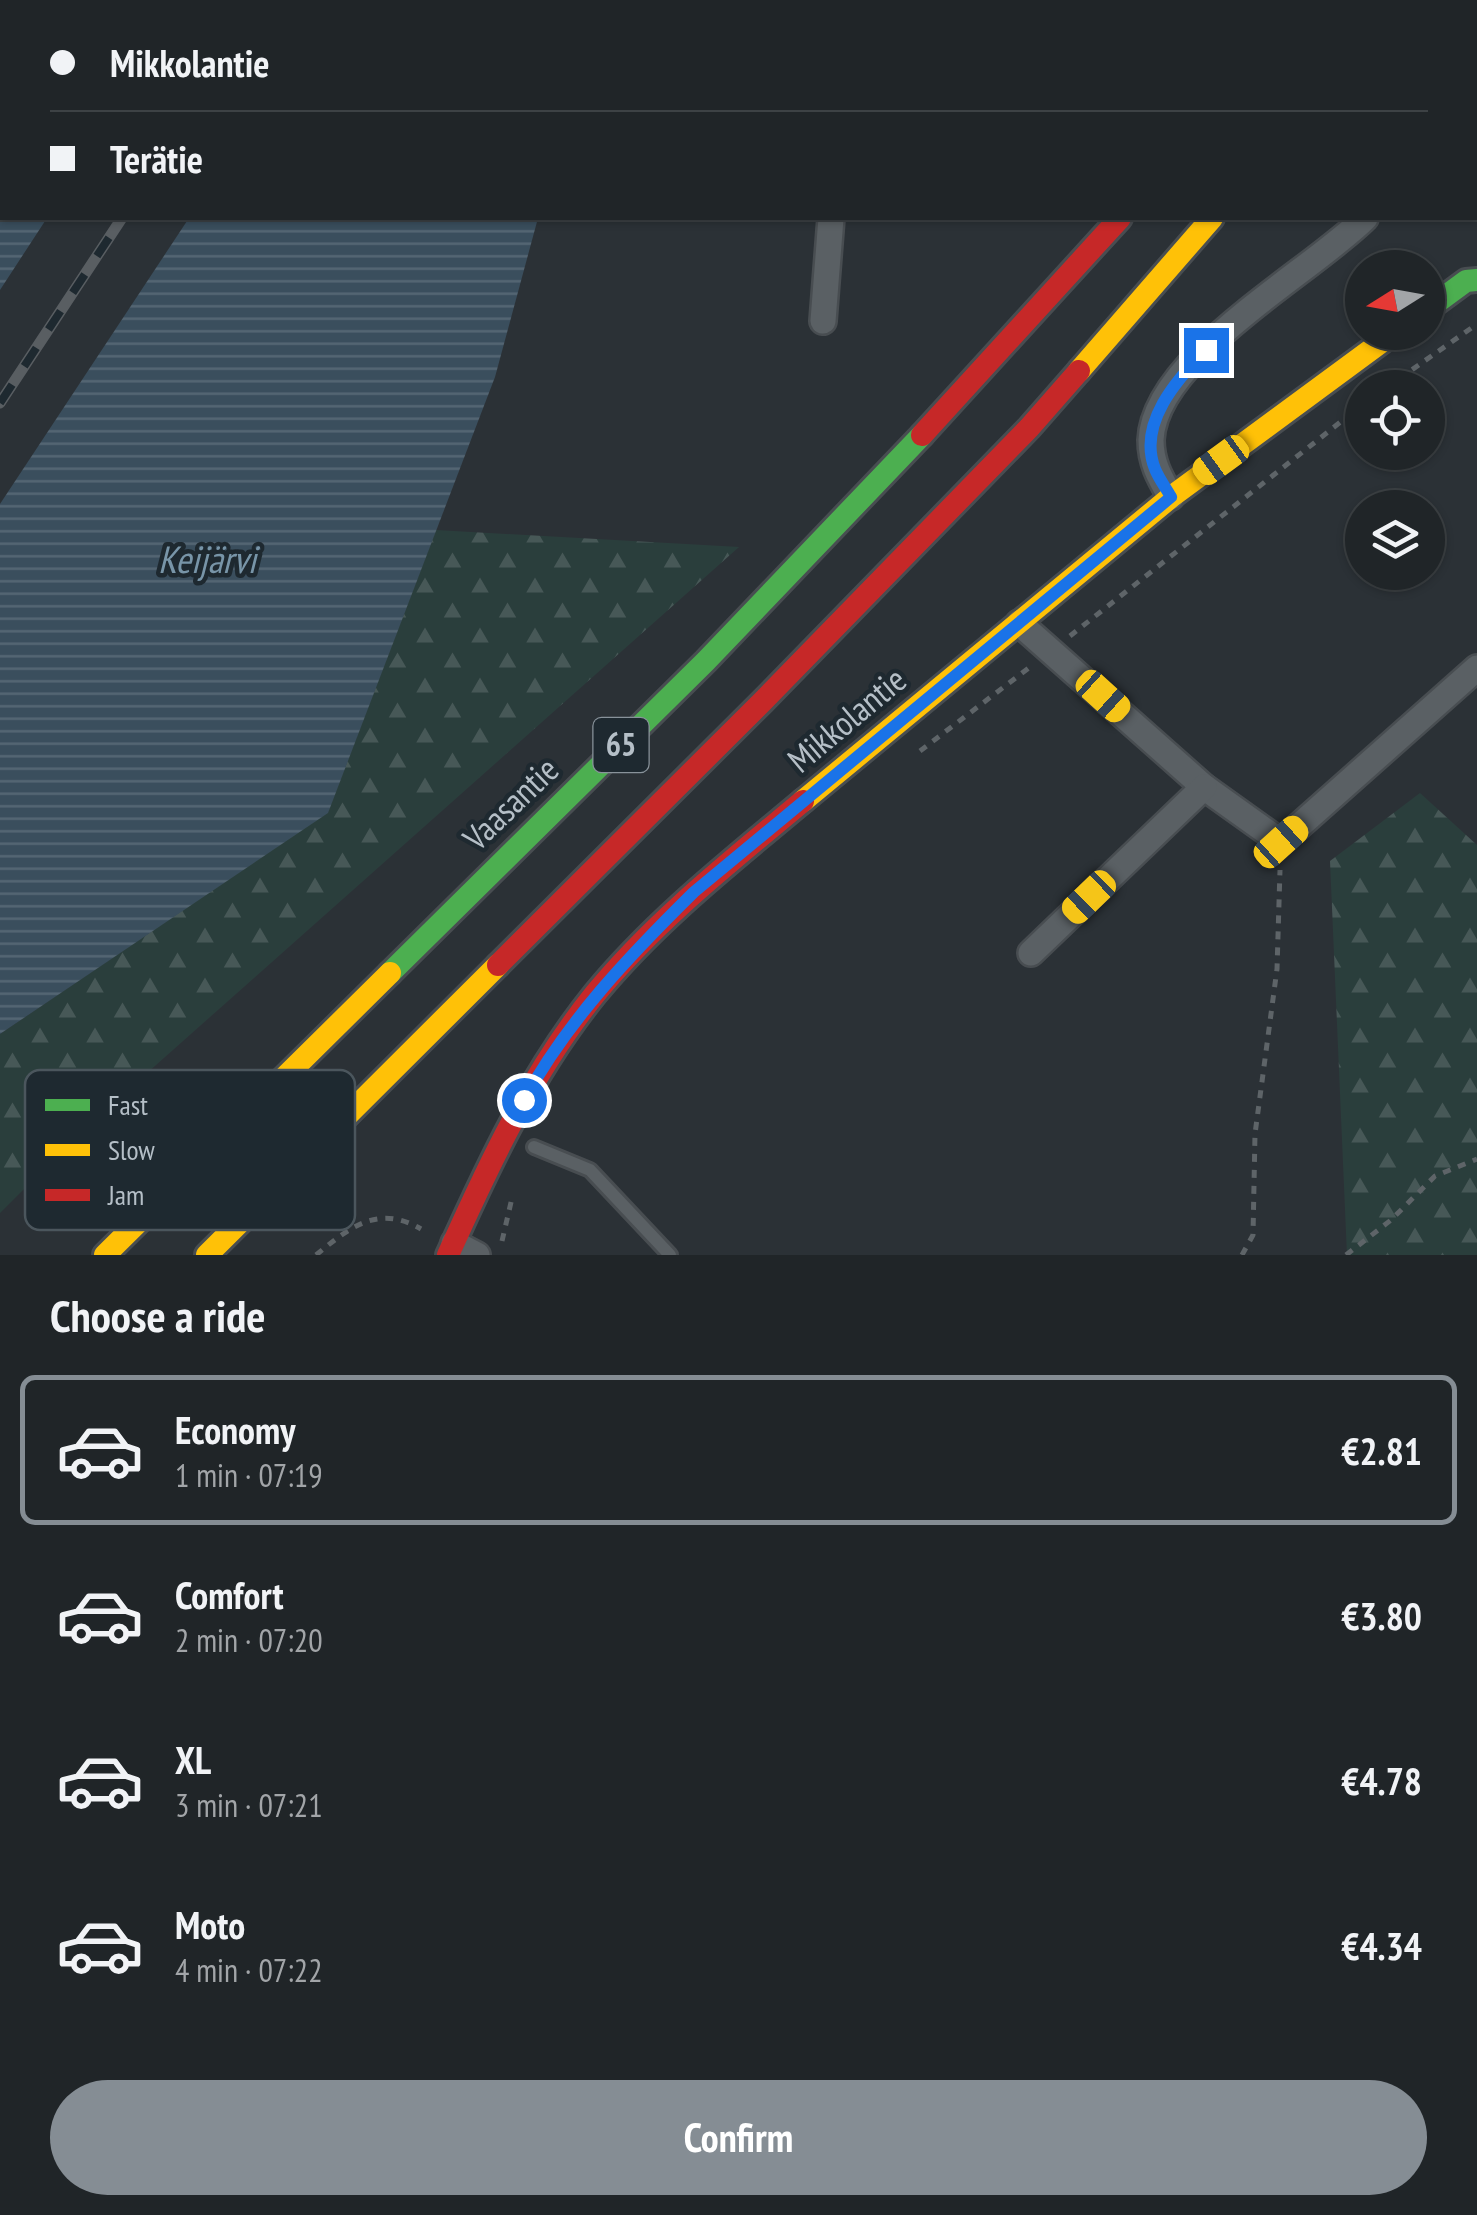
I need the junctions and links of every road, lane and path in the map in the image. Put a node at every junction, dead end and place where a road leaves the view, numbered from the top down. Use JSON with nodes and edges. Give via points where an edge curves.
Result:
{"nodes":[{"id":1,"x":830,"y":220,"type":"edge"},
{"id":2,"x":1118,"y":220,"type":"edge"},
{"id":3,"x":1210,"y":220,"type":"edge"},
{"id":4,"x":1363,"y":220,"type":"edge"},
{"id":5,"x":1477,"y":280,"type":"edge"},
{"id":6,"x":1445,"y":296,"type":"edge"},
{"id":7,"x":823,"y":321,"type":"dead end"},
{"id":8,"x":1477,"y":324,"type":"edge"},
{"id":9,"x":1371,"y":350,"type":"edge"},
{"id":10,"x":1412,"y":370,"type":"edge"},
{"id":11,"x":1345,"y":418,"type":"edge"},
{"id":12,"x":1171,"y":497,"type":"junction"},
{"id":13,"x":1019,"y":623,"type":"junction"},
{"id":14,"x":1053,"y":650,"type":"junction"},
{"id":15,"x":1477,"y":668,"type":"edge"},
{"id":16,"x":914,"y":756,"type":"dead end"},
{"id":17,"x":1204,"y":787,"type":"junction"},
{"id":18,"x":1281,"y":842,"type":"junction"},
{"id":19,"x":1031,"y":952,"type":"dead end"},
{"id":20,"x":292,"y":1070,"type":"edge"},
{"id":21,"x":355,"y":1107,"type":"edge"},
{"id":22,"x":534,"y":1148,"type":"dead end"},
{"id":23,"x":1477,"y":1159,"type":"edge"},
{"id":24,"x":513,"y":1196,"type":"dead end"},
{"id":25,"x":355,"y":1225,"type":"edge"},
{"id":26,"x":130,"y":1230,"type":"edge"},
{"id":27,"x":231,"y":1230,"type":"edge"},
{"id":28,"x":346,"y":1230,"type":"edge"},
{"id":29,"x":422,"y":1230,"type":"dead end"},
{"id":30,"x":451,"y":1249,"type":"edge"},
{"id":31,"x":105,"y":1255,"type":"edge"},
{"id":32,"x":206,"y":1255,"type":"edge"},
{"id":33,"x":316,"y":1255,"type":"edge"},
{"id":34,"x":478,"y":1255,"type":"edge"},
{"id":35,"x":498,"y":1255,"type":"edge"},
{"id":36,"x":670,"y":1255,"type":"edge"},
{"id":37,"x":1242,"y":1255,"type":"edge"},
{"id":38,"x":1346,"y":1255,"type":"edge"}],
"edges":[{"from":1,"to":7,"type":"street"},
{"from":2,"to":20,"type":"main road","name":"Vaasantie","number":"65","via":[[706,661]]},
{"from":3,"to":21,"type":"main road","number":"65","via":[[1029,428]]},
{"from":4,"to":12,"type":"street","via":[[1233,324],[1180,376],[1151,436],[1154,467]]},
{"from":5,"to":6,"type":"main road"},
{"from":8,"to":10,"type":"path"},
{"from":9,"to":12,"type":"main road","name":"Mikkolantie"},
{"from":11,"to":14,"type":"path"},
{"from":12,"to":13,"type":"main road","name":"Mikkolantie"},
{"from":13,"to":14,"type":"street"},
{"from":13,"to":30,"type":"main road","name":"Mikkolantie","via":[[694,892],[618,968],[539,1073]]},
{"from":14,"to":16,"type":"path"},
{"from":14,"to":17,"type":"street"},
{"from":15,"to":18,"type":"street"},
{"from":17,"to":18,"type":"street"},
{"from":17,"to":19,"type":"street"},
{"from":18,"to":37,"type":"path","via":[[1277,969],[1254,1134],[1253,1235]]},
{"from":22,"to":36,"type":"lane","via":[[590,1170]]},
{"from":23,"to":38,"type":"path","via":[[1436,1176]]},
{"from":24,"to":35,"type":"path"},
{"from":25,"to":29,"type":"path","via":[[404,1219]]},
{"from":26,"to":31,"type":"main road","name":"Vaasantie","number":"65"},
{"from":27,"to":32,"type":"main road","number":"65"},
{"from":28,"to":33,"type":"path"},
{"from":30,"to":34,"type":"street"}]}
